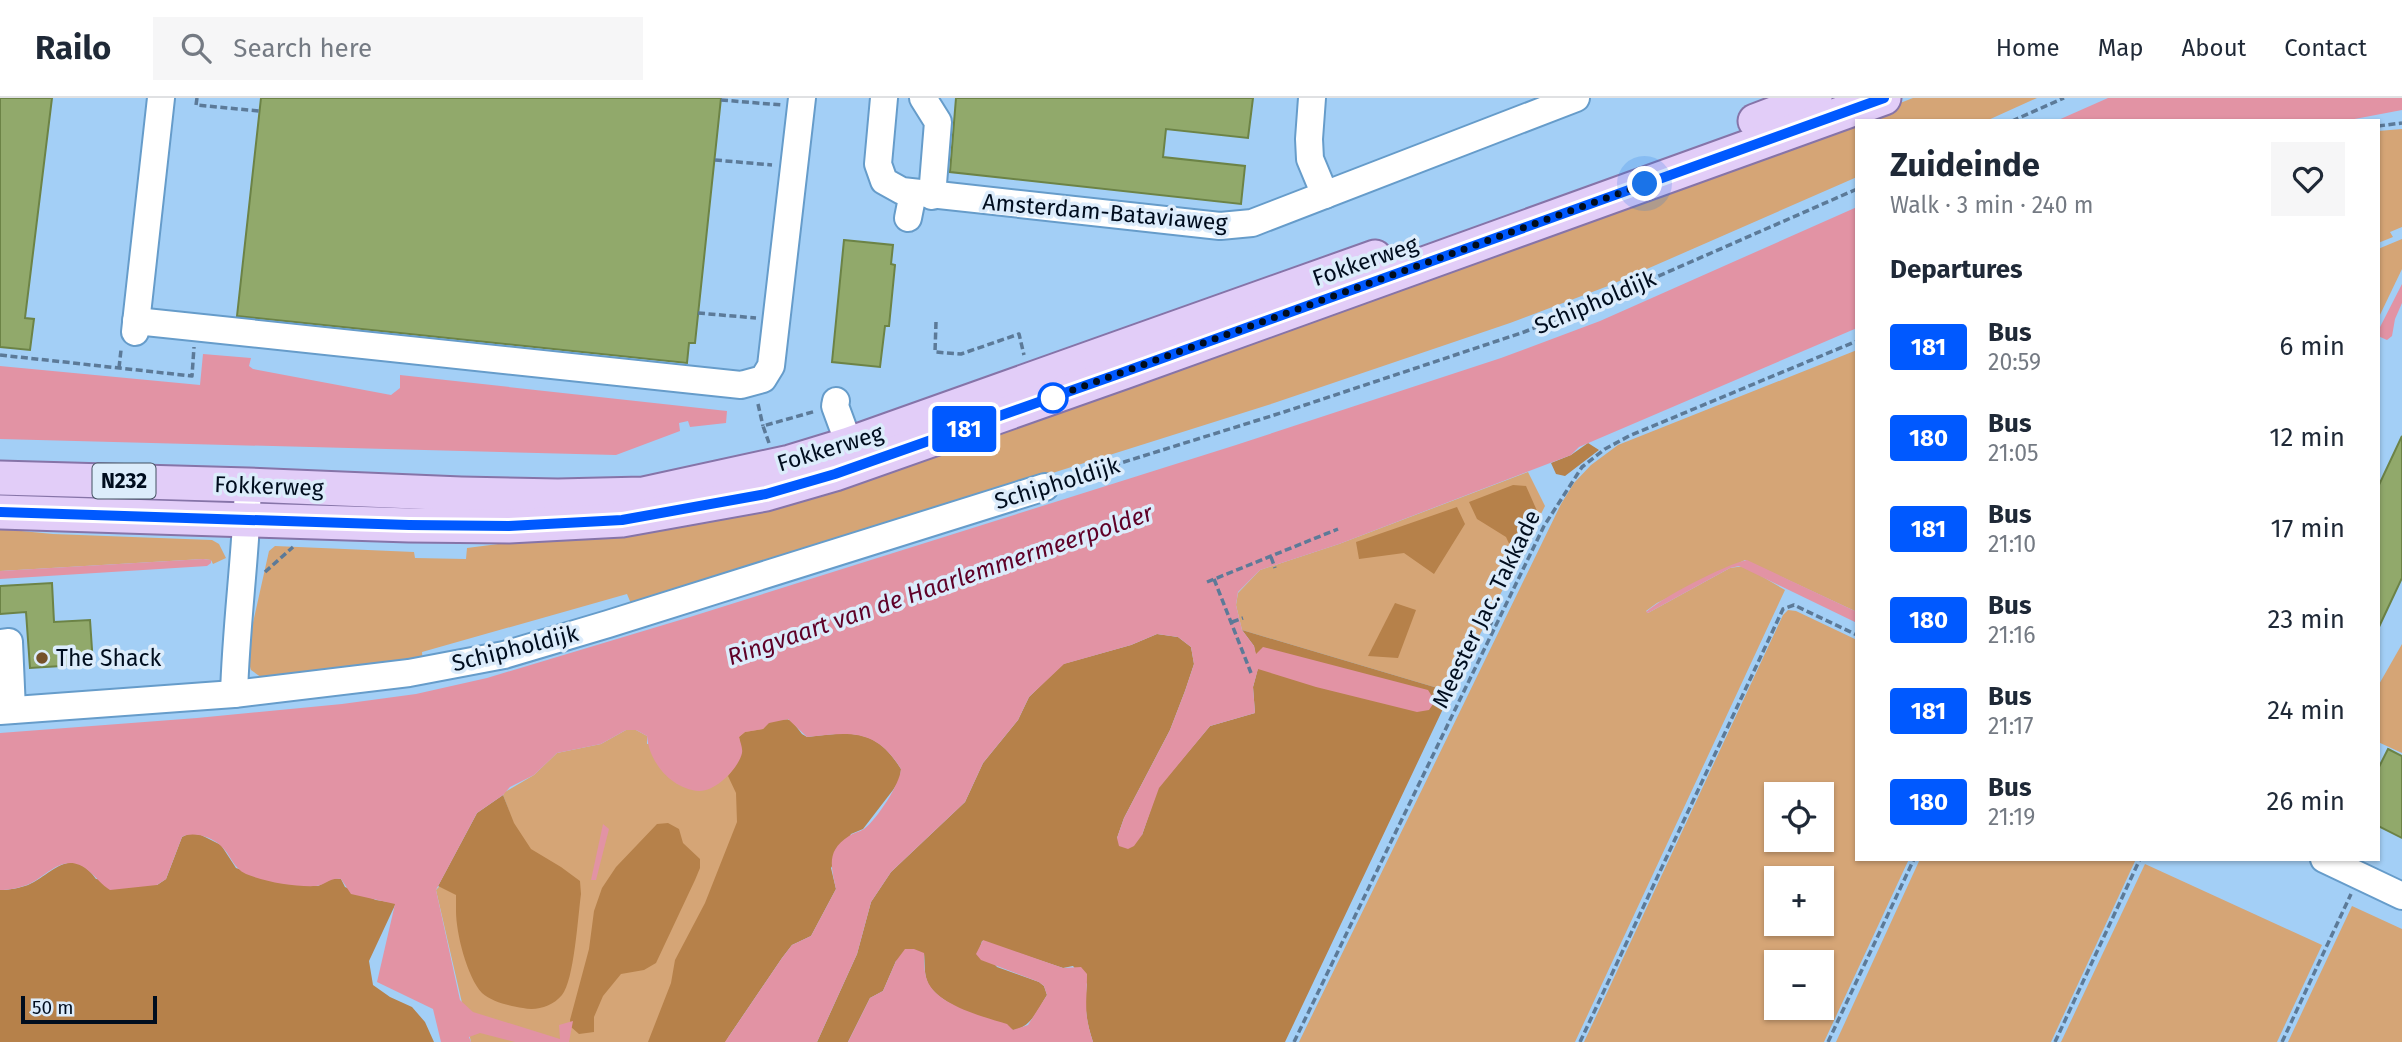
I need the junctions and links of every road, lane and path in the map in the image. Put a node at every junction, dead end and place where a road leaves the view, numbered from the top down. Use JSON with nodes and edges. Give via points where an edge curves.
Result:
{"nodes":[{"id":1,"x":160,"y":98,"type":"edge"},
{"id":2,"x":197,"y":98,"type":"edge"},
{"id":3,"x":884,"y":98,"type":"edge"},
{"id":4,"x":923,"y":98,"type":"edge"},
{"id":5,"x":1312,"y":98,"type":"edge"},
{"id":6,"x":1576,"y":98,"type":"edge"},
{"id":7,"x":1815,"y":98,"type":"edge"},
{"id":8,"x":1884,"y":98,"type":"edge"},
{"id":9,"x":2064,"y":98,"type":"edge"},
{"id":10,"x":721,"y":100,"type":"dead end"},
{"id":11,"x":802,"y":103,"type":"edge"},
{"id":12,"x":259,"y":111,"type":"dead end"},
{"id":13,"x":2017,"y":119,"type":"edge"},
{"id":14,"x":2402,"y":123,"type":"edge"},
{"id":15,"x":2380,"y":126,"type":"edge"},
{"id":16,"x":715,"y":160,"type":"dead end"},
{"id":17,"x":794,"y":167,"type":"junction"},
{"id":18,"x":1855,"y":190,"type":"edge"},
{"id":19,"x":1325,"y":195,"type":"junction"},
{"id":20,"x":918,"y":202,"type":"junction"},
{"id":21,"x":698,"y":313,"type":"dead end"},
{"id":22,"x":776,"y":320,"type":"junction"},
{"id":23,"x":936,"y":321,"type":"dead end"},
{"id":24,"x":196,"y":327,"type":"junction"},
{"id":25,"x":1855,"y":342,"type":"edge"},
{"id":26,"x":0,"y":355,"type":"edge"},
{"id":27,"x":1024,"y":355,"type":"dead end"},
{"id":28,"x":836,"y":401,"type":"dead end"},
{"id":29,"x":757,"y":403,"type":"dead end"},
{"id":30,"x":763,"y":426,"type":"dead end"},
{"id":31,"x":849,"y":444,"type":"junction"},
{"id":32,"x":0,"y":478,"type":"edge"},
{"id":33,"x":248,"y":485,"type":"junction"},
{"id":34,"x":1045,"y":487,"type":"joint"},
{"id":35,"x":0,"y":512,"type":"edge"},
{"id":36,"x":247,"y":520,"type":"junction"},
{"id":37,"x":1338,"y":529,"type":"dead end"},
{"id":38,"x":1271,"y":556,"type":"junction"},
{"id":39,"x":1275,"y":568,"type":"dead end"},
{"id":40,"x":1214,"y":579,"type":"junction"},
{"id":41,"x":1207,"y":582,"type":"dead end"},
{"id":42,"x":1477,"y":616,"type":"dead end"},
{"id":43,"x":1243,"y":618,"type":"dead end"},
{"id":44,"x":1232,"y":622,"type":"junction"},
{"id":45,"x":1496,"y":626,"type":"junction"},
{"id":46,"x":1855,"y":634,"type":"edge"},
{"id":47,"x":0,"y":643,"type":"edge"},
{"id":48,"x":1251,"y":673,"type":"dead end"},
{"id":49,"x":233,"y":694,"type":"junction"},
{"id":50,"x":6,"y":710,"type":"edge"},
{"id":51,"x":1913,"y":861,"type":"edge"},
{"id":52,"x":2139,"y":861,"type":"edge"},
{"id":53,"x":2328,"y":861,"type":"edge"},
{"id":54,"x":2402,"y":896,"type":"edge"},
{"id":55,"x":2349,"y":899,"type":"dead end"},
{"id":56,"x":1294,"y":1042,"type":"edge"},
{"id":57,"x":1580,"y":1042,"type":"edge"},
{"id":58,"x":1828,"y":1042,"type":"edge"},
{"id":59,"x":2055,"y":1042,"type":"edge"},
{"id":60,"x":2282,"y":1042,"type":"edge"}],
"edges":[{"from":1,"to":24,"type":"street","via":[[136,327]]},
{"from":2,"to":12,"type":"path","via":[[196,105]]},
{"from":3,"to":20,"type":"street","name":"Amsterdam-Bataviaweg","via":[[878,164],[884,181]]},
{"from":4,"to":20,"type":"street","via":[[938,122]]},
{"from":5,"to":19,"type":"street","via":[[1310,159]]},
{"from":6,"to":19,"type":"street","name":"Amsterdam-Bataviaweg"},
{"from":7,"to":31,"type":"main road","name":"Fokkerweg","number":"N232"},
{"from":8,"to":36,"type":"main road","name":"Fokkerweg","number":"N232","via":[[1111,377],[766,494],[622,520],[509,526]]},
{"from":9,"to":13,"type":"path"},
{"from":10,"to":11,"type":"path"},
{"from":11,"to":17,"type":"street"},
{"from":14,"to":15,"type":"path"},
{"from":16,"to":17,"type":"path"},
{"from":17,"to":22,"type":"street"},
{"from":18,"to":34,"type":"path","name":"Schipholdijk","via":[[1524,332]]},
{"from":19,"to":20,"type":"street","name":"Amsterdam-Bataviaweg","via":[[1252,223],[1220,226]]},
{"from":21,"to":22,"type":"path"},
{"from":22,"to":24,"type":"street","via":[[771,366],[763,379],[741,385]]},
{"from":23,"to":27,"type":"path","via":[[935,352],[961,354],[1019,334]]},
{"from":24,"to":26,"type":"path","via":[[192,376]]},
{"from":25,"to":45,"type":"path","name":"Meester Jac. Takkade","via":[[1629,436],[1582,467],[1544,526]]},
{"from":28,"to":31,"type":"street"},
{"from":29,"to":30,"type":"path"},
{"from":31,"to":33,"type":"main road","name":"Fokkerweg","number":"N232","via":[[790,462],[643,494],[475,495]]},
{"from":32,"to":33,"type":"main road","name":"Fokkerweg","number":"N232"},
{"from":33,"to":36,"type":"street"},
{"from":34,"to":49,"type":"street","name":"Schipholdijk","via":[[504,655],[409,673]]},
{"from":35,"to":36,"type":"main road","name":"Fokkerweg","number":"N232"},
{"from":36,"to":49,"type":"street"},
{"from":37,"to":38,"type":"path"},
{"from":38,"to":39,"type":"path"},
{"from":38,"to":40,"type":"path"},
{"from":40,"to":41,"type":"path"},
{"from":40,"to":44,"type":"path"},
{"from":42,"to":45,"type":"path"},
{"from":43,"to":44,"type":"path"},
{"from":44,"to":48,"type":"path"},
{"from":45,"to":56,"type":"path","name":"Meester Jac. Takkade"},
{"from":46,"to":57,"type":"path","via":[[1794,605],[1783,609]]},
{"from":47,"to":50,"type":"street","via":[[9,642]]},
{"from":49,"to":50,"type":"street","name":"Schipholdijk"},
{"from":51,"to":58,"type":"path"},
{"from":52,"to":59,"type":"path"},
{"from":53,"to":54,"type":"street"},
{"from":55,"to":60,"type":"path"}]}
